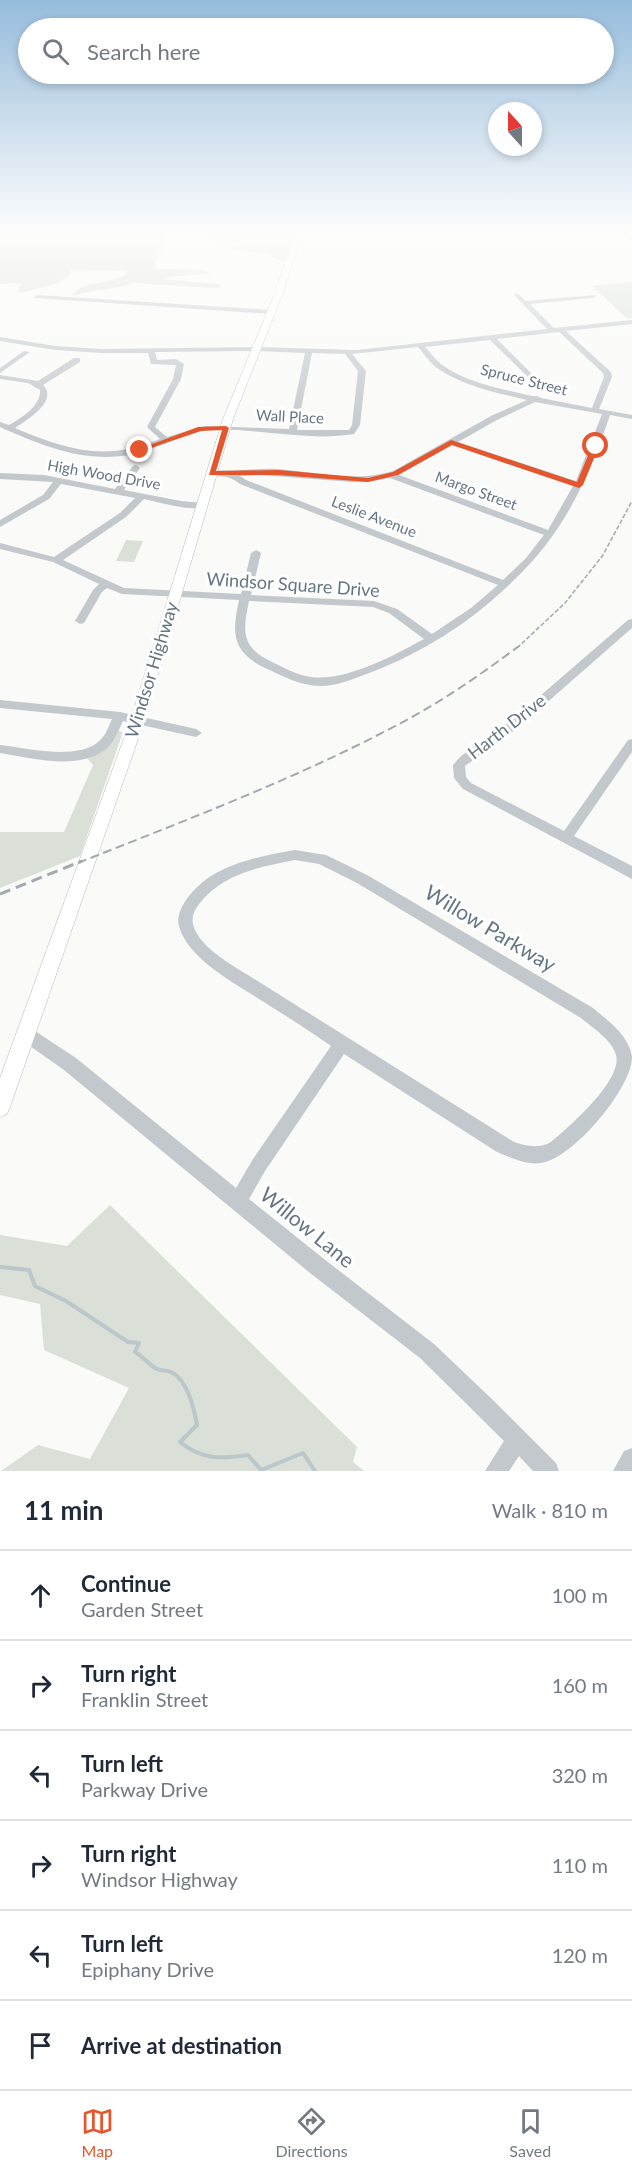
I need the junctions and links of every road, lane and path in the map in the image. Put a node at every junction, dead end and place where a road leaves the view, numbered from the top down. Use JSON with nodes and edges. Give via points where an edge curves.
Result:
{"nodes":[{"id":1,"x":78,"y":300,"type":"edge"},
{"id":2,"x":275,"y":300,"type":"edge"},
{"id":3,"x":521,"y":300,"type":"edge"},
{"id":4,"x":557,"y":300,"type":"edge"},
{"id":5,"x":524,"y":303,"type":"junction"},
{"id":6,"x":271,"y":312,"type":"junction"},
{"id":7,"x":630,"y":323,"type":"edge"},
{"id":8,"x":557,"y":330,"type":"junction"},
{"id":9,"x":491,"y":337,"type":"junction"},
{"id":10,"x":0,"y":339,"type":"edge"},
{"id":11,"x":420,"y":346,"type":"junction"},
{"id":12,"x":256,"y":349,"type":"junction"},
{"id":13,"x":151,"y":351,"type":"junction"},
{"id":14,"x":309,"y":351,"type":"junction"},
{"id":15,"x":27,"y":352,"type":"dead end"},
{"id":16,"x":346,"y":352,"type":"junction"},
{"id":17,"x":76,"y":360,"type":"dead end"},
{"id":18,"x":0,"y":376,"type":"edge"},
{"id":19,"x":529,"y":376,"type":"dead end"},
{"id":20,"x":38,"y":385,"type":"junction"},
{"id":21,"x":537,"y":398,"type":"junction"},
{"id":22,"x":595,"y":410,"type":"junction"},
{"id":23,"x":607,"y":412,"type":"junction"},
{"id":24,"x":632,"y":417,"type":"edge"},
{"id":25,"x":4,"y":426,"type":"edge"},
{"id":26,"x":226,"y":428,"type":"junction"},
{"id":27,"x":293,"y":431,"type":"junction"},
{"id":28,"x":166,"y":440,"type":"junction"},
{"id":29,"x":451,"y":442,"type":"junction"},
{"id":30,"x":135,"y":468,"type":"dead end"},
{"id":31,"x":212,"y":473,"type":"junction"},
{"id":32,"x":233,"y":474,"type":"junction"},
{"id":33,"x":391,"y":475,"type":"junction"},
{"id":34,"x":0,"y":476,"type":"edge"},
{"id":35,"x":58,"y":481,"type":"junction"},
{"id":36,"x":579,"y":485,"type":"junction"},
{"id":37,"x":117,"y":492,"type":"junction"},
{"id":38,"x":141,"y":497,"type":"junction"},
{"id":39,"x":202,"y":506,"type":"junction"},
{"id":40,"x":0,"y":524,"type":"edge"},
{"id":41,"x":551,"y":534,"type":"junction"},
{"id":42,"x":0,"y":546,"type":"edge"},
{"id":43,"x":256,"y":553,"type":"dead end"},
{"id":44,"x":56,"y":560,"type":"junction"},
{"id":45,"x":505,"y":584,"type":"junction"},
{"id":46,"x":105,"y":585,"type":"junction"},
{"id":47,"x":176,"y":594,"type":"junction"},
{"id":48,"x":246,"y":597,"type":"junction"},
{"id":49,"x":80,"y":621,"type":"dead end"},
{"id":50,"x":632,"y":622,"type":"edge"},
{"id":51,"x":433,"y":640,"type":"junction"},
{"id":52,"x":0,"y":704,"type":"edge"},
{"id":53,"x":120,"y":716,"type":"junction"},
{"id":54,"x":138,"y":719,"type":"junction"},
{"id":55,"x":196,"y":733,"type":"dead end"},
{"id":56,"x":632,"y":743,"type":"edge"},
{"id":57,"x":0,"y":749,"type":"edge"},
{"id":58,"x":566,"y":838,"type":"junction"},
{"id":59,"x":632,"y":873,"type":"edge"},
{"id":60,"x":26,"y":1034,"type":"junction"},
{"id":61,"x":342,"y":1044,"type":"junction"},
{"id":62,"x":6,"y":1072,"type":"edge"},
{"id":63,"x":0,"y":1107,"type":"edge"},
{"id":64,"x":238,"y":1202,"type":"junction"},
{"id":65,"x":518,"y":1440,"type":"junction"},
{"id":66,"x":632,"y":1459,"type":"edge"},
{"id":67,"x":496,"y":1471,"type":"edge"},
{"id":68,"x":548,"y":1471,"type":"edge"},
{"id":69,"x":624,"y":1471,"type":"edge"}],
"edges":[{"from":1,"to":6,"type":"street"},
{"from":2,"to":6,"type":"main road","name":"Windsor Highway"},
{"from":3,"to":5,"type":"street"},
{"from":4,"to":5,"type":"street"},
{"from":5,"to":8,"type":"street"},
{"from":6,"to":12,"type":"main road","name":"Windsor Highway"},
{"from":7,"to":8,"type":"street"},
{"from":8,"to":9,"type":"street"},
{"from":8,"to":22,"type":"street","via":[[607,372]]},
{"from":9,"to":11,"type":"street"},
{"from":9,"to":19,"type":"street"},
{"from":10,"to":13,"type":"street","via":[[72,350]]},
{"from":11,"to":16,"type":"street"},
{"from":11,"to":21,"type":"street","name":"Spruce Street","via":[[438,365],[455,374]]},
{"from":12,"to":13,"type":"street"},
{"from":12,"to":14,"type":"street"},
{"from":12,"to":26,"type":"main road","name":"Windsor Highway"},
{"from":13,"to":28,"type":"street","via":[[154,362],[180,364],[177,379],[151,427]]},
{"from":14,"to":16,"type":"street"},
{"from":14,"to":27,"type":"street"},
{"from":15,"to":18,"type":"street"},
{"from":16,"to":27,"type":"street","name":"Wall Place","via":[[362,371],[353,431]]},
{"from":17,"to":20,"type":"street"},
{"from":18,"to":20,"type":"street"},
{"from":20,"to":25,"type":"street","via":[[44,397],[28,417]]},
{"from":21,"to":22,"type":"street","name":"Spruce Street"},
{"from":21,"to":29,"type":"street"},
{"from":22,"to":23,"type":"street","name":"Spruce Street"},
{"from":23,"to":24,"type":"street","name":"Spruce Street"},
{"from":23,"to":36,"type":"street"},
{"from":25,"to":28,"type":"street","name":"Wall Place","via":[[58,449],[91,456],[121,454]]},
{"from":26,"to":27,"type":"street","name":"Wall Place"},
{"from":26,"to":28,"type":"street","name":"Wall Place","via":[[200,429]]},
{"from":26,"to":31,"type":"main road","name":"Windsor Highway"},
{"from":29,"to":33,"type":"street"},
{"from":29,"to":36,"type":"street"},
{"from":30,"to":37,"type":"street"},
{"from":31,"to":32,"type":"street"},
{"from":31,"to":39,"type":"main road","name":"Windsor Highway"},
{"from":32,"to":33,"type":"street","via":[[279,472],[357,480]]},
{"from":32,"to":45,"type":"street","name":"Leslie Avenue","via":[[243,482]]},
{"from":33,"to":41,"type":"street","name":"Margo Street"},
{"from":34,"to":35,"type":"street","name":"High Wood Drive"},
{"from":35,"to":37,"type":"street","name":"High Wood Drive"},
{"from":35,"to":40,"type":"street","via":[[46,498]]},
{"from":36,"to":41,"type":"street"},
{"from":37,"to":38,"type":"street","name":"High Wood Drive"},
{"from":38,"to":39,"type":"street","name":"High Wood Drive"},
{"from":38,"to":44,"type":"street","via":[[123,515]]},
{"from":39,"to":47,"type":"main road","name":"Windsor Highway"},
{"from":41,"to":45,"type":"street"},
{"from":42,"to":44,"type":"street"},
{"from":43,"to":48,"type":"street"},
{"from":44,"to":46,"type":"street"},
{"from":45,"to":51,"type":"street"},
{"from":46,"to":47,"type":"street","via":[[122,591]]},
{"from":46,"to":49,"type":"street"},
{"from":47,"to":48,"type":"street","name":"Windsor Square Drive"},
{"from":47,"to":54,"type":"main road","name":"Windsor Highway"},
{"from":48,"to":51,"type":"street","name":"Windsor Square Drive","via":[[374,604],[393,611]]},
{"from":48,"to":51,"type":"street","via":[[239,630],[244,647],[254,658],[300,679],[321,682],[346,677]]},
{"from":50,"to":58,"type":"street","name":"Harth Drive","via":[[515,724],[459,765],[460,778],[467,786]]},
{"from":52,"to":53,"type":"street"},
{"from":53,"to":54,"type":"street"},
{"from":53,"to":57,"type":"street","via":[[106,741],[91,752],[67,756]]},
{"from":54,"to":55,"type":"street"},
{"from":54,"to":60,"type":"main road","name":"Windsor Highway"},
{"from":56,"to":58,"type":"street"},
{"from":58,"to":59,"type":"street","name":"Harth Drive"},
{"from":60,"to":62,"type":"main road","name":"Windsor Highway"},
{"from":60,"to":64,"type":"street","name":"Willow Lane","via":[[70,1064]]},
{"from":61,"to":61,"type":"street","name":"Willow Parkway","via":[[503,1146],[518,1153],[540,1155],[563,1142],[593,1113],[625,1064],[617,1042],[587,1013],[339,866],[295,855],[238,868],[211,882],[186,912],[185,923],[191,937],[203,950]]},
{"from":61,"to":64,"type":"street"},
{"from":62,"to":63,"type":"main road","name":"Windsor Highway"},
{"from":64,"to":65,"type":"street","name":"Willow Lane","via":[[427,1351]]},
{"from":65,"to":67,"type":"street"},
{"from":65,"to":68,"type":"street","name":"Willow Lane"},
{"from":66,"to":69,"type":"street"}]}
